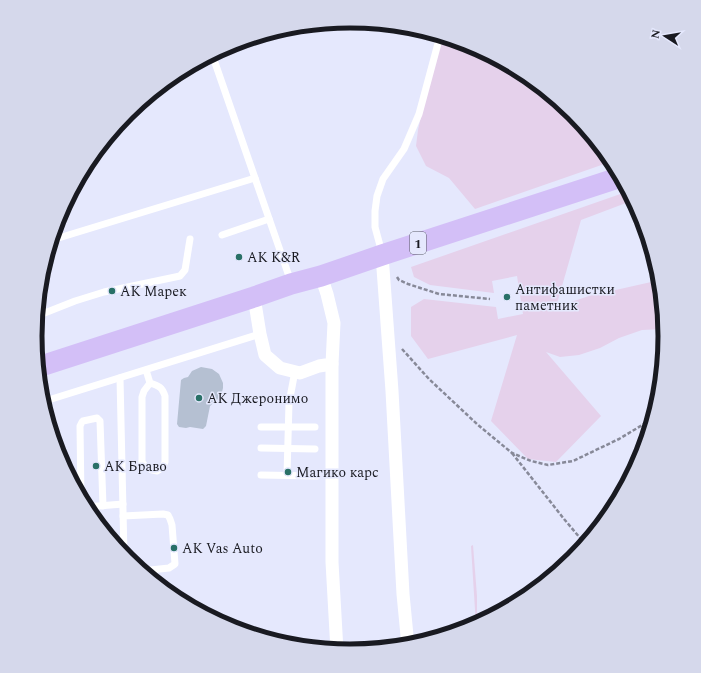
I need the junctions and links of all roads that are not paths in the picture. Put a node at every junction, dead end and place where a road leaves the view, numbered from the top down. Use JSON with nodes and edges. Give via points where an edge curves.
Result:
{"nodes":[{"id":1,"x":439,"y":41,"type":"edge"},
{"id":2,"x":214,"y":60,"type":"edge"},
{"id":3,"x":255,"y":178,"type":"junction"},
{"id":4,"x":616,"y":179,"type":"edge"},
{"id":5,"x":269,"y":219,"type":"junction"},
{"id":6,"x":222,"y":235,"type":"dead end"},
{"id":7,"x":58,"y":238,"type":"edge"},
{"id":8,"x":190,"y":239,"type":"dead end"},
{"id":9,"x":382,"y":255,"type":"junction"},
{"id":10,"x":321,"y":276,"type":"junction"},
{"id":11,"x":291,"y":284,"type":"junction"},
{"id":12,"x":254,"y":297,"type":"junction"},
{"id":13,"x":43,"y":313,"type":"edge"},
{"id":14,"x":260,"y":334,"type":"junction"},
{"id":15,"x":332,"y":364,"type":"junction"},
{"id":16,"x":44,"y":365,"type":"edge"},
{"id":17,"x":146,"y":370,"type":"junction"},
{"id":18,"x":294,"y":371,"type":"junction"},
{"id":19,"x":120,"y":378,"type":"junction"},
{"id":20,"x":150,"y":383,"type":"junction"},
{"id":21,"x":49,"y":400,"type":"edge"},
{"id":22,"x":261,"y":427,"type":"dead end"},
{"id":23,"x":288,"y":427,"type":"junction"},
{"id":24,"x":315,"y":427,"type":"dead end"},
{"id":25,"x":261,"y":448,"type":"dead end"},
{"id":26,"x":287,"y":449,"type":"junction"},
{"id":27,"x":315,"y":450,"type":"dead end"},
{"id":28,"x":261,"y":475,"type":"dead end"},
{"id":29,"x":287,"y":475,"type":"junction"},
{"id":30,"x":317,"y":476,"type":"dead end"},
{"id":31,"x":81,"y":487,"type":"edge"},
{"id":32,"x":123,"y":504,"type":"junction"},
{"id":33,"x":103,"y":506,"type":"junction"},
{"id":34,"x":93,"y":507,"type":"edge"},
{"id":35,"x":123,"y":516,"type":"junction"},
{"id":36,"x":122,"y":544,"type":"edge"},
{"id":37,"x":150,"y":570,"type":"edge"},
{"id":38,"x":407,"y":640,"type":"edge"},
{"id":39,"x":337,"y":644,"type":"edge"}],
"edges":[{"from":1,"to":9,"type":"lane","via":[[419,114],[404,149],[383,179],[377,196],[375,227]]},
{"from":2,"to":3,"type":"lane"},
{"from":3,"to":5,"type":"lane"},
{"from":3,"to":7,"type":"lane"},
{"from":4,"to":9,"type":"main road","number":"1"},
{"from":5,"to":6,"type":"lane"},
{"from":5,"to":11,"type":"lane"},
{"from":8,"to":13,"type":"lane","via":[[185,270],[180,276],[104,292],[75,300]]},
{"from":9,"to":10,"type":"main road","number":"1"},
{"from":9,"to":38,"type":"street"},
{"from":10,"to":11,"type":"main road","number":"1"},
{"from":10,"to":15,"type":"street","via":[[334,324]]},
{"from":11,"to":12,"type":"main road","number":"1"},
{"from":12,"to":14,"type":"street"},
{"from":12,"to":16,"type":"main road","number":"1"},
{"from":14,"to":17,"type":"lane"},
{"from":14,"to":18,"type":"street","via":[[265,355],[280,368]]},
{"from":15,"to":18,"type":"street","via":[[300,372]]},
{"from":15,"to":39,"type":"street","via":[[332,562]]},
{"from":17,"to":19,"type":"lane"},
{"from":17,"to":20,"type":"lane"},
{"from":18,"to":23,"type":"lane"},
{"from":19,"to":21,"type":"lane"},
{"from":19,"to":32,"type":"lane"},
{"from":20,"to":20,"type":"lane","via":[[142,397],[142,462],[149,470],[157,471],[165,462],[165,396],[163,390]]},
{"from":22,"to":23,"type":"lane"},
{"from":23,"to":24,"type":"lane"},
{"from":23,"to":26,"type":"lane"},
{"from":25,"to":26,"type":"lane"},
{"from":26,"to":27,"type":"lane"},
{"from":26,"to":29,"type":"lane"},
{"from":28,"to":29,"type":"lane"},
{"from":29,"to":30,"type":"lane"},
{"from":31,"to":33,"type":"lane","via":[[81,424],[83,421],[98,418]]},
{"from":32,"to":33,"type":"lane"},
{"from":32,"to":35,"type":"lane"},
{"from":33,"to":34,"type":"lane"},
{"from":35,"to":36,"type":"lane"},
{"from":35,"to":37,"type":"lane","via":[[163,514],[168,515],[170,519],[175,564],[169,568]]}]}
